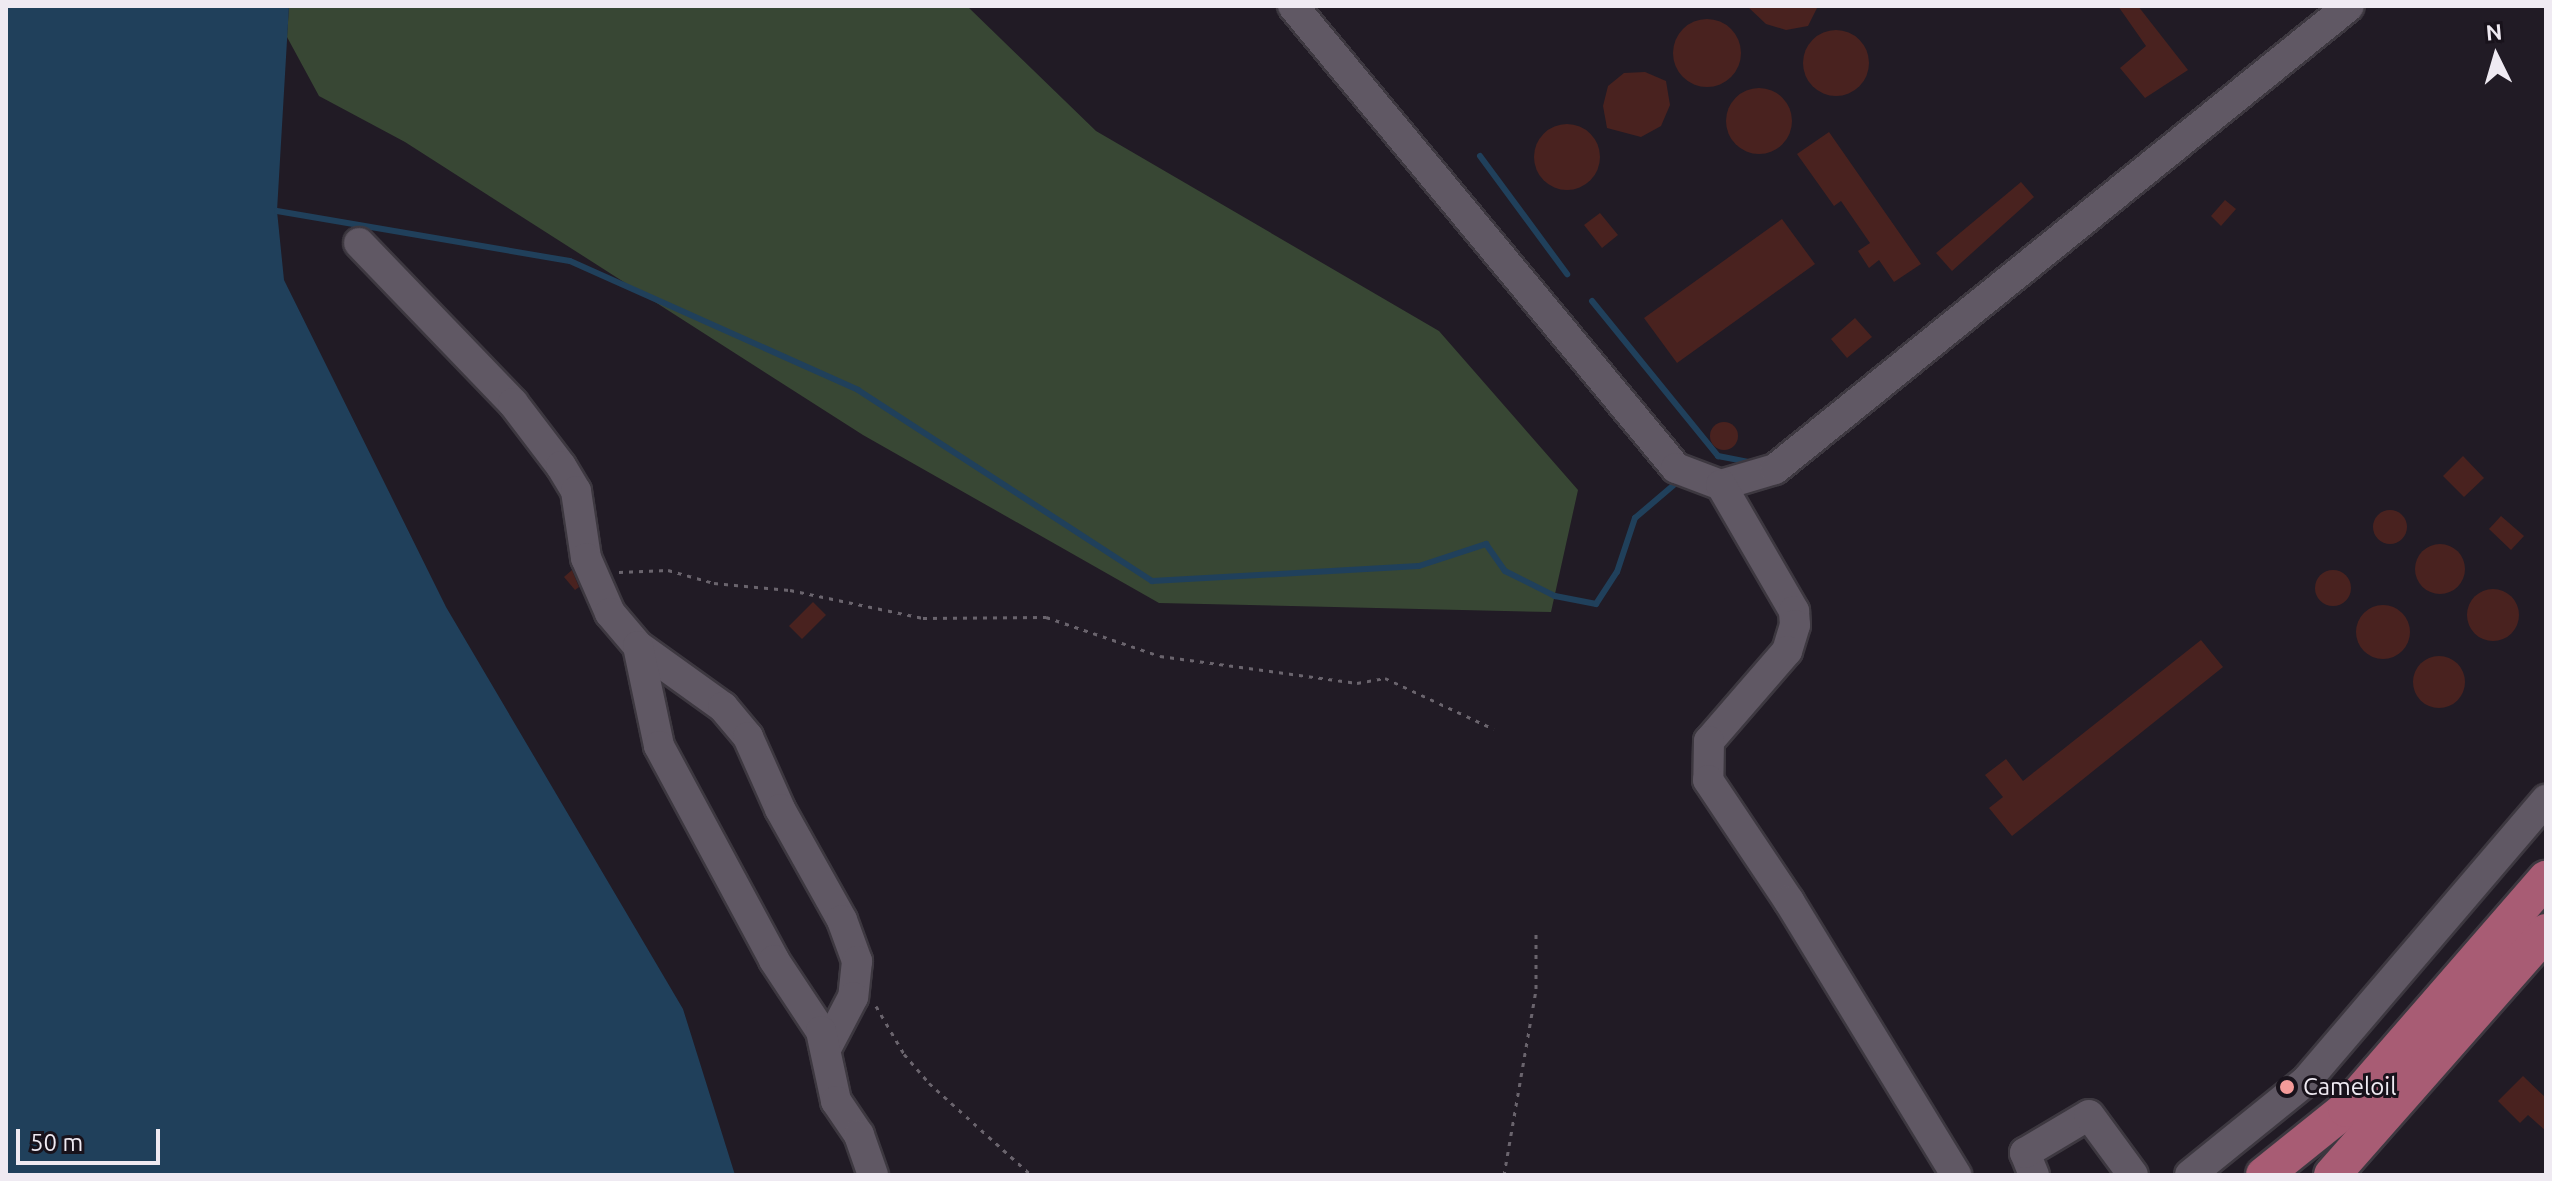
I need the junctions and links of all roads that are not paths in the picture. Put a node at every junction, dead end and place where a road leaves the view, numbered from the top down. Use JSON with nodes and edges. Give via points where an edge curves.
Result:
{"nodes":[{"id":1,"x":1293,"y":6,"type":"edge"},
{"id":2,"x":2349,"y":6,"type":"edge"},
{"id":3,"x":359,"y":243,"type":"dead end"},
{"id":4,"x":1721,"y":485,"type":"junction"},
{"id":5,"x":638,"y":646,"type":"junction"},
{"id":6,"x":2546,"y":800,"type":"edge"},
{"id":7,"x":2546,"y":879,"type":"edge"},
{"id":8,"x":2546,"y":932,"type":"edge"},
{"id":9,"x":827,"y":1047,"type":"junction"},
{"id":10,"x":873,"y":1175,"type":"edge"},
{"id":11,"x":1956,"y":1175,"type":"edge"},
{"id":12,"x":2034,"y":1175,"type":"edge"},
{"id":13,"x":2133,"y":1175,"type":"edge"},
{"id":14,"x":2190,"y":1175,"type":"edge"},
{"id":15,"x":2264,"y":1175,"type":"edge"},
{"id":16,"x":2332,"y":1175,"type":"edge"}],
"edges":[{"from":1,"to":4,"type":"street","via":[[1676,468]]},
{"from":2,"to":4,"type":"street","via":[[1775,469]]},
{"from":3,"to":5,"type":"street","via":[[513,403],[561,466],[576,491],[591,574],[610,613]]},
{"from":4,"to":11,"type":"street","via":[[1794,611],[1795,625],[1787,651],[1709,741],[1708,780],[1789,901]]},
{"from":5,"to":9,"type":"street","via":[[659,746]]},
{"from":5,"to":9,"type":"street","via":[[723,707],[748,737],[780,809],[842,920],[859,974]]},
{"from":6,"to":14,"type":"street","via":[[2306,1081]]},
{"from":7,"to":15,"type":"main road","via":[[2346,1109]]},
{"from":8,"to":16,"type":"main road"},
{"from":9,"to":10,"type":"street","via":[[836,1101],[859,1135]]},
{"from":12,"to":13,"type":"street","via":[[2025,1153],[2089,1115]]}]}
